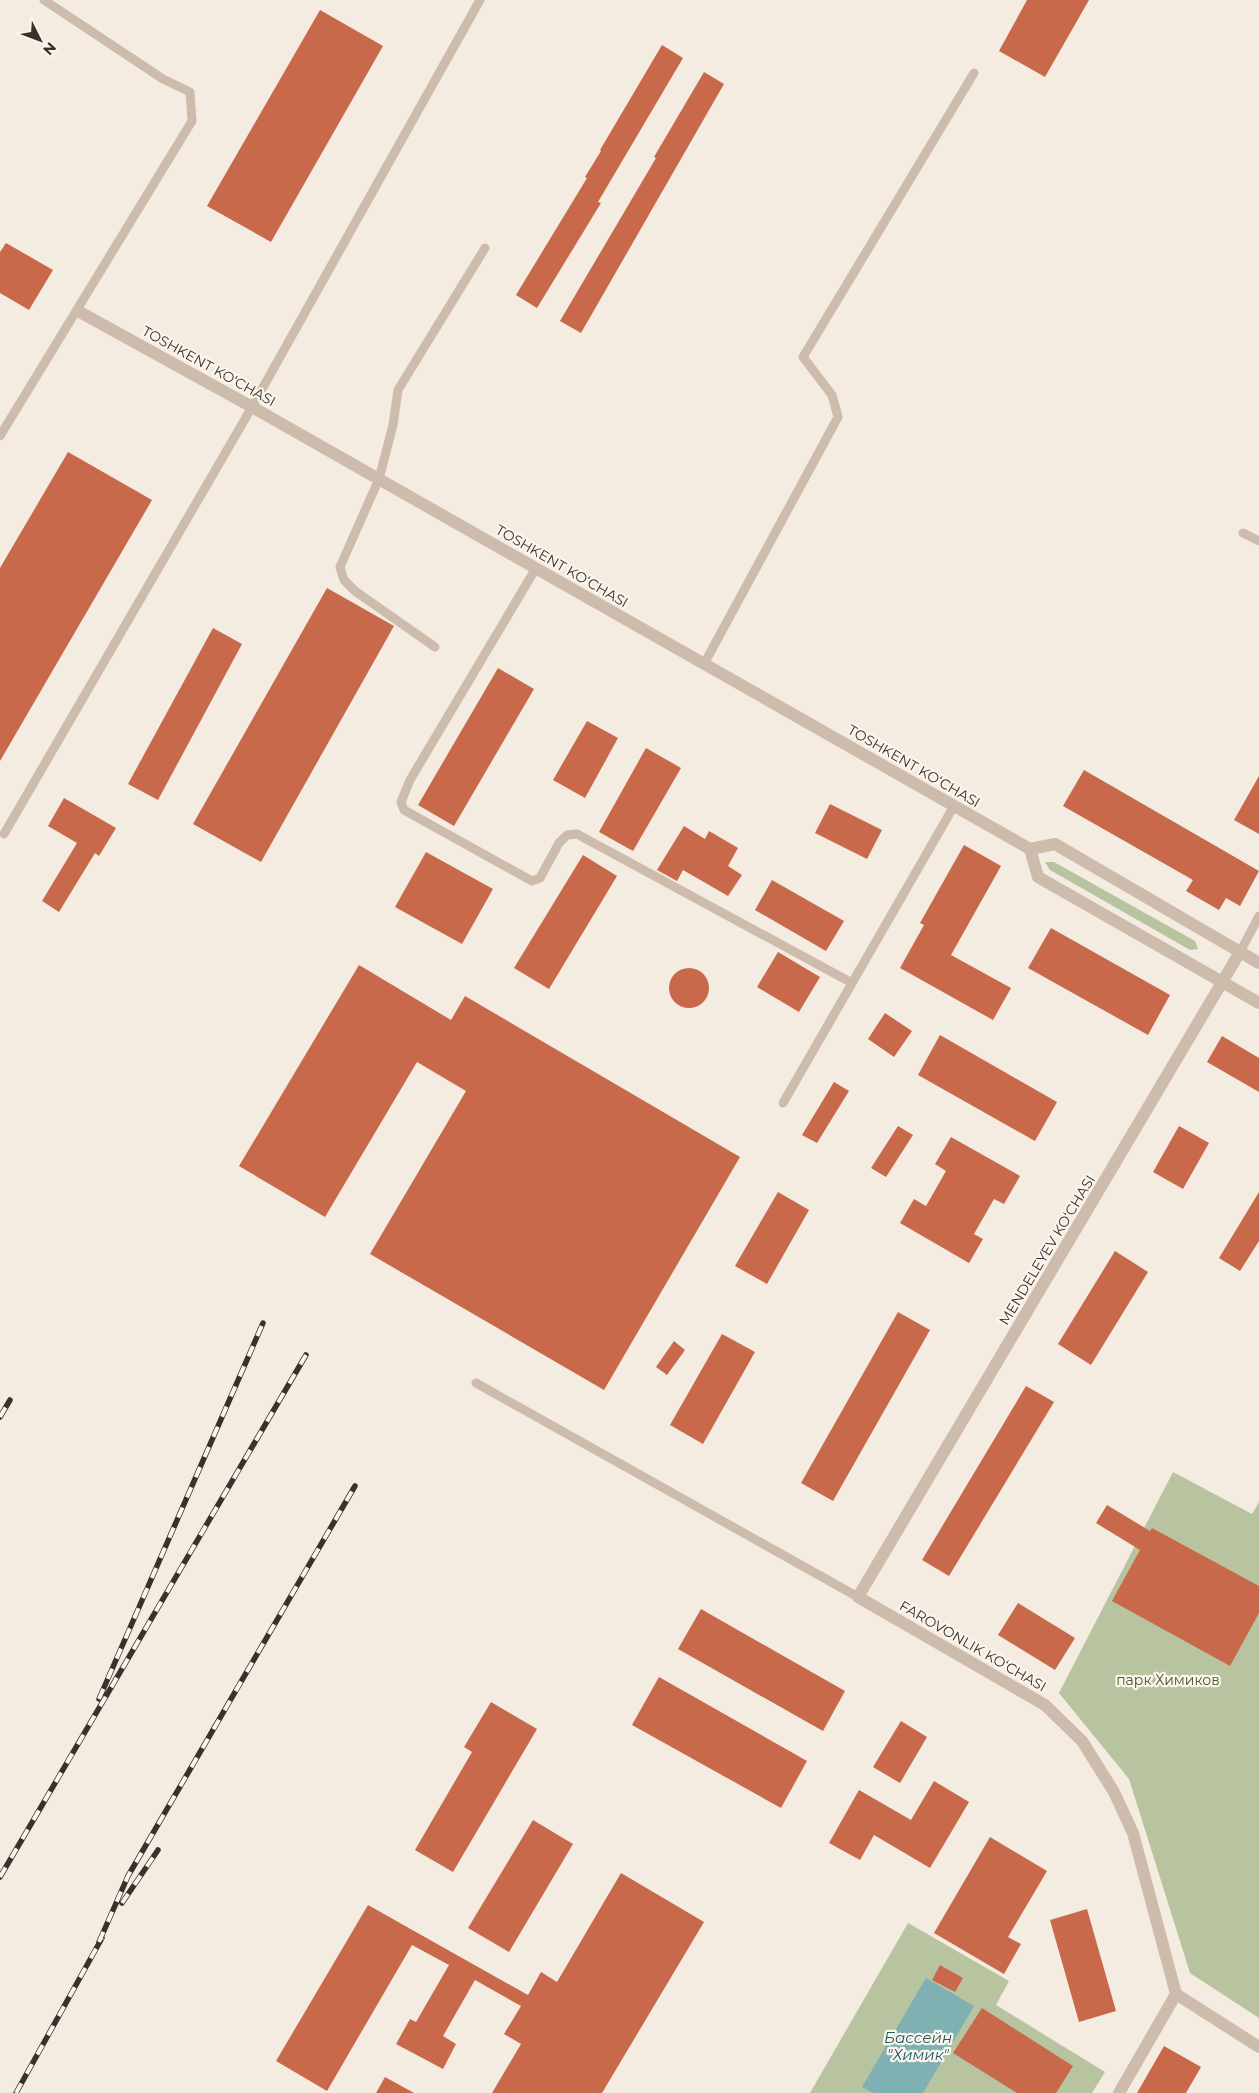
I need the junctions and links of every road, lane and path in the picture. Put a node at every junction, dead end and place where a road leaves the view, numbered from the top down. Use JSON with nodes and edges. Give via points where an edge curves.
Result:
{"nodes":[{"id":1,"x":44,"y":0,"type":"edge"},
{"id":2,"x":480,"y":0,"type":"edge"},
{"id":3,"x":974,"y":72,"type":"dead end"},
{"id":4,"x":485,"y":248,"type":"dead end"},
{"id":5,"x":78,"y":311,"type":"junction"},
{"id":6,"x":252,"y":407,"type":"junction"},
{"id":7,"x":0,"y":436,"type":"edge"},
{"id":8,"x":379,"y":479,"type":"junction"},
{"id":9,"x":1244,"y":533,"type":"dead end"},
{"id":10,"x":1259,"y":541,"type":"edge"},
{"id":11,"x":536,"y":568,"type":"junction"},
{"id":12,"x":435,"y":647,"type":"dead end"},
{"id":13,"x":704,"y":664,"type":"junction"},
{"id":14,"x":954,"y":806,"type":"junction"},
{"id":15,"x":4,"y":834,"type":"dead end"},
{"id":16,"x":1030,"y":849,"type":"junction"},
{"id":17,"x":1259,"y":916,"type":"edge"},
{"id":18,"x":1240,"y":952,"type":"junction"},
{"id":19,"x":1259,"y":963,"type":"edge"},
{"id":20,"x":1223,"y":982,"type":"junction"},
{"id":21,"x":852,"y":983,"type":"junction"},
{"id":22,"x":1259,"y":1003,"type":"edge"},
{"id":23,"x":783,"y":1103,"type":"dead end"},
{"id":24,"x":476,"y":1383,"type":"dead end"},
{"id":25,"x":858,"y":1597,"type":"junction"},
{"id":26,"x":1176,"y":1994,"type":"junction"},
{"id":27,"x":1259,"y":2047,"type":"edge"},
{"id":28,"x":1119,"y":2093,"type":"edge"}],
"edges":[{"from":1,"to":5,"type":"lane","via":[[163,79],[190,92],[192,121]]},
{"from":2,"to":6,"type":"lane"},
{"from":3,"to":13,"type":"lane","via":[[803,357],[832,395],[838,417]]},
{"from":4,"to":8,"type":"lane","via":[[398,390]]},
{"from":5,"to":6,"type":"street","name":"TOSHKENT KO‘CHASI"},
{"from":5,"to":7,"type":"lane"},
{"from":6,"to":8,"type":"street","name":"TOSHKENT KO‘CHASI"},
{"from":6,"to":15,"type":"lane"},
{"from":8,"to":11,"type":"street","name":"TOSHKENT KO‘CHASI"},
{"from":8,"to":12,"type":"lane","via":[[340,567],[344,580]]},
{"from":9,"to":10,"type":"lane"},
{"from":11,"to":13,"type":"street","name":"TOSHKENT KO‘CHASI"},
{"from":11,"to":21,"type":"lane","via":[[410,780],[401,802],[404,810],[532,881],[540,878],[559,843],[567,835],[577,834]]},
{"from":13,"to":14,"type":"street","name":"TOSHKENT KO‘CHASI"},
{"from":14,"to":16,"type":"street","name":"TOSHKENT KO‘CHASI"},
{"from":14,"to":21,"type":"lane"},
{"from":16,"to":18,"type":"street","via":[[1056,844]]},
{"from":16,"to":20,"type":"street","via":[[1038,877]]},
{"from":17,"to":18,"type":"lane","name":"MENDELEYEV KO‘CHASI"},
{"from":18,"to":19,"type":"street"},
{"from":18,"to":20,"type":"street","name":"MENDELEYEV KO‘CHASI"},
{"from":20,"to":22,"type":"street"},
{"from":20,"to":25,"type":"street","name":"MENDELEYEV KO‘CHASI"},
{"from":21,"to":23,"type":"lane"},
{"from":24,"to":25,"type":"lane"},
{"from":25,"to":26,"type":"street","name":"FAROVONLIK KO‘CHASI","via":[[1045,1705],[1082,1741],[1114,1792],[1133,1833]]},
{"from":26,"to":27,"type":"street"},
{"from":26,"to":28,"type":"street"}]}
